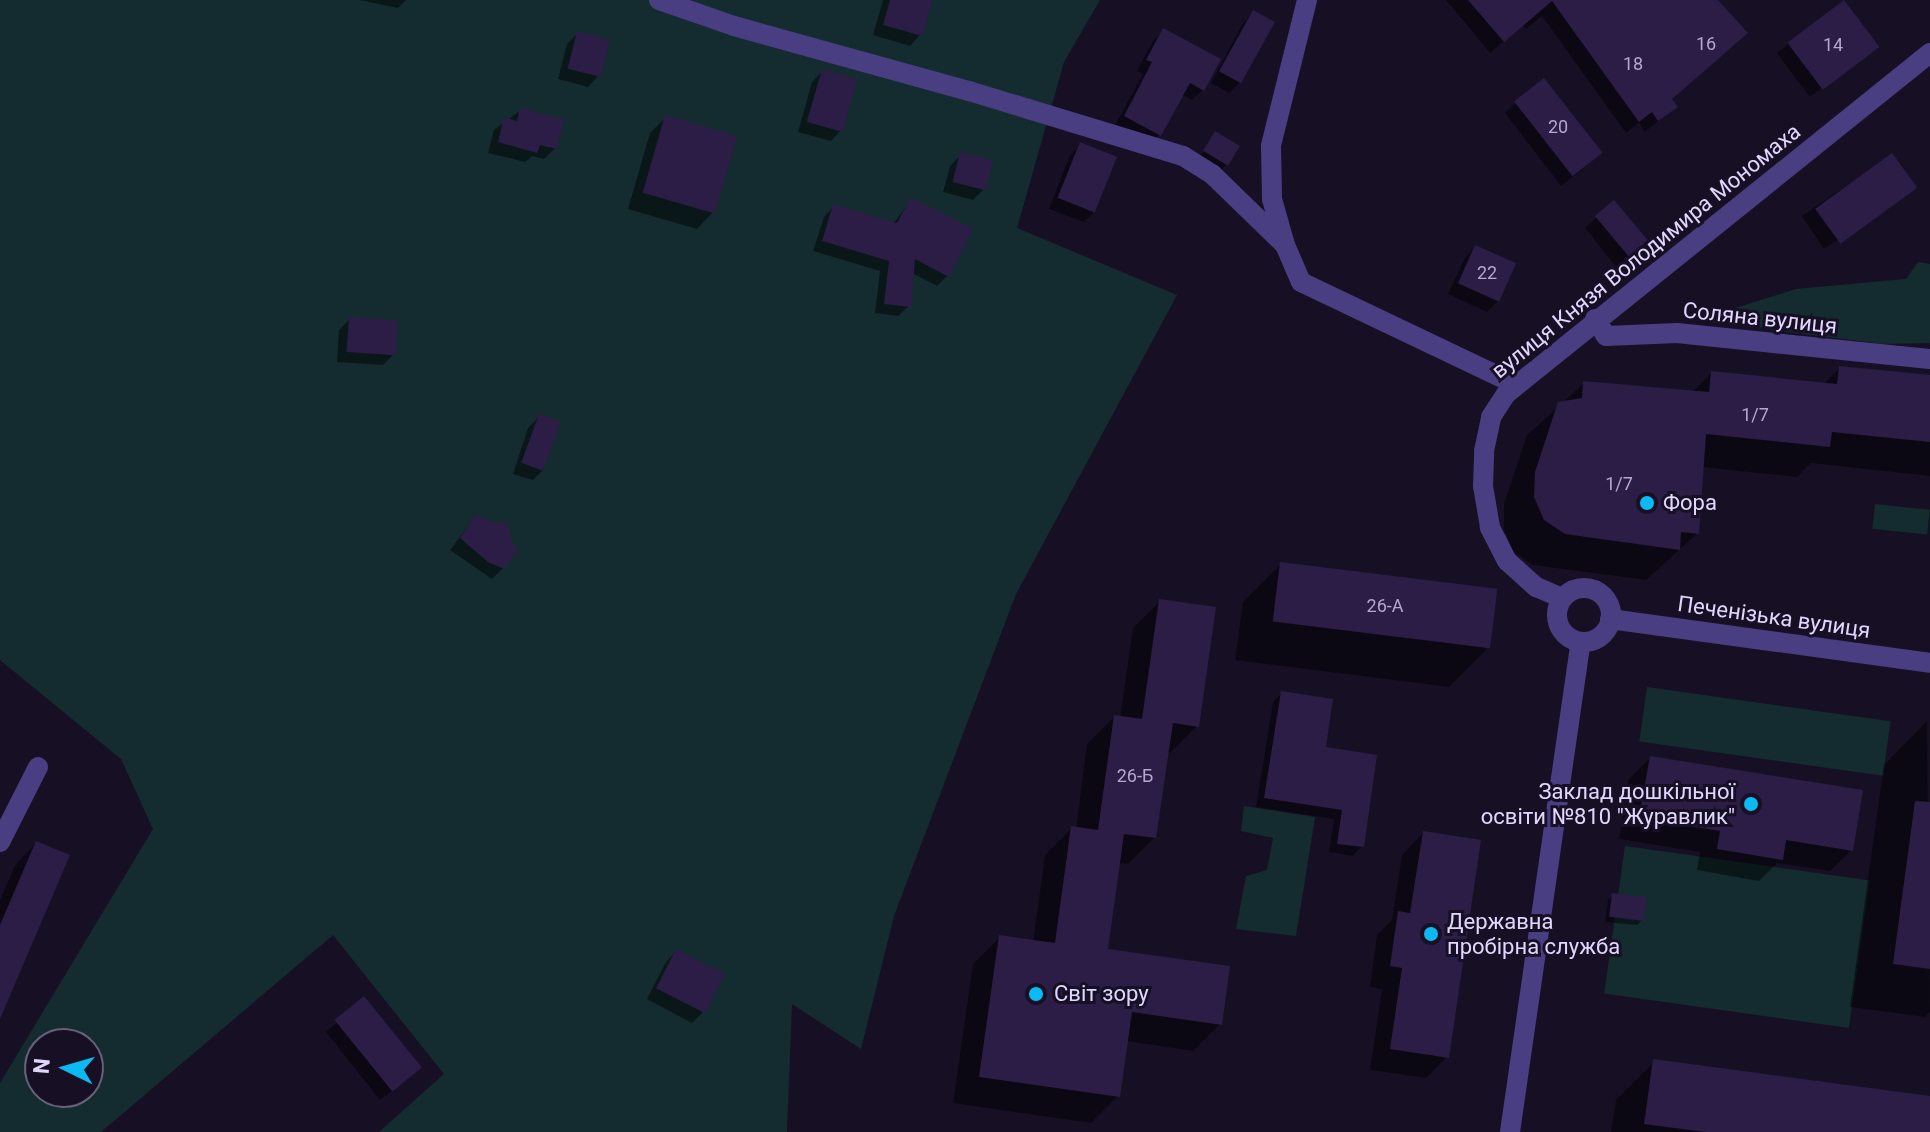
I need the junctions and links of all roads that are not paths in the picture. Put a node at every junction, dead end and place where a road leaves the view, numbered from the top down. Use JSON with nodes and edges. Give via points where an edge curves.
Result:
{"nodes":[{"id":1,"x":659,"y":0,"type":"edge"},
{"id":2,"x":1307,"y":0,"type":"edge"},
{"id":3,"x":1930,"y":53,"type":"edge"},
{"id":4,"x":1285,"y":245,"type":"junction"},
{"id":5,"x":1595,"y":319,"type":"junction"},
{"id":6,"x":1930,"y":359,"type":"edge"},
{"id":7,"x":1515,"y":384,"type":"junction"},
{"id":8,"x":1562,"y":598,"type":"junction"},
{"id":9,"x":1610,"y":619,"type":"junction"},
{"id":10,"x":1581,"y":642,"type":"junction"},
{"id":11,"x":1930,"y":663,"type":"edge"},
{"id":12,"x":38,"y":767,"type":"dead end"},
{"id":13,"x":0,"y":842,"type":"edge"},
{"id":14,"x":1510,"y":1132,"type":"edge"}],
"edges":[{"from":1,"to":4,"type":"street","via":[[1183,156],[1212,174]]},
{"from":2,"to":4,"type":"street","via":[[1263,144]]},
{"from":3,"to":5,"type":"street","name":"вулиця Князя Володимира Мономаха"},
{"from":4,"to":7,"type":"street","via":[[1301,282]]},
{"from":5,"to":6,"type":"street","name":"Соляна вулиця","via":[[1606,336],[1677,333]]},
{"from":5,"to":7,"type":"street","name":"вулиця Князя Володимира Мономаха"},
{"from":7,"to":8,"type":"street","name":"вулиця Князя Володимира Мономаха","via":[[1491,417],[1484,451],[1490,527],[1507,561],[1536,587]]},
{"from":8,"to":9,"type":"street","via":[[1575,589],[1591,588],[1609,604]]},
{"from":8,"to":10,"type":"street","via":[[1557,621],[1566,635]]},
{"from":9,"to":10,"type":"street","via":[[1603,634]]},
{"from":9,"to":11,"type":"street","name":"Печенізька вулиця"},
{"from":10,"to":14,"type":"street"},
{"from":12,"to":13,"type":"street"}]}
